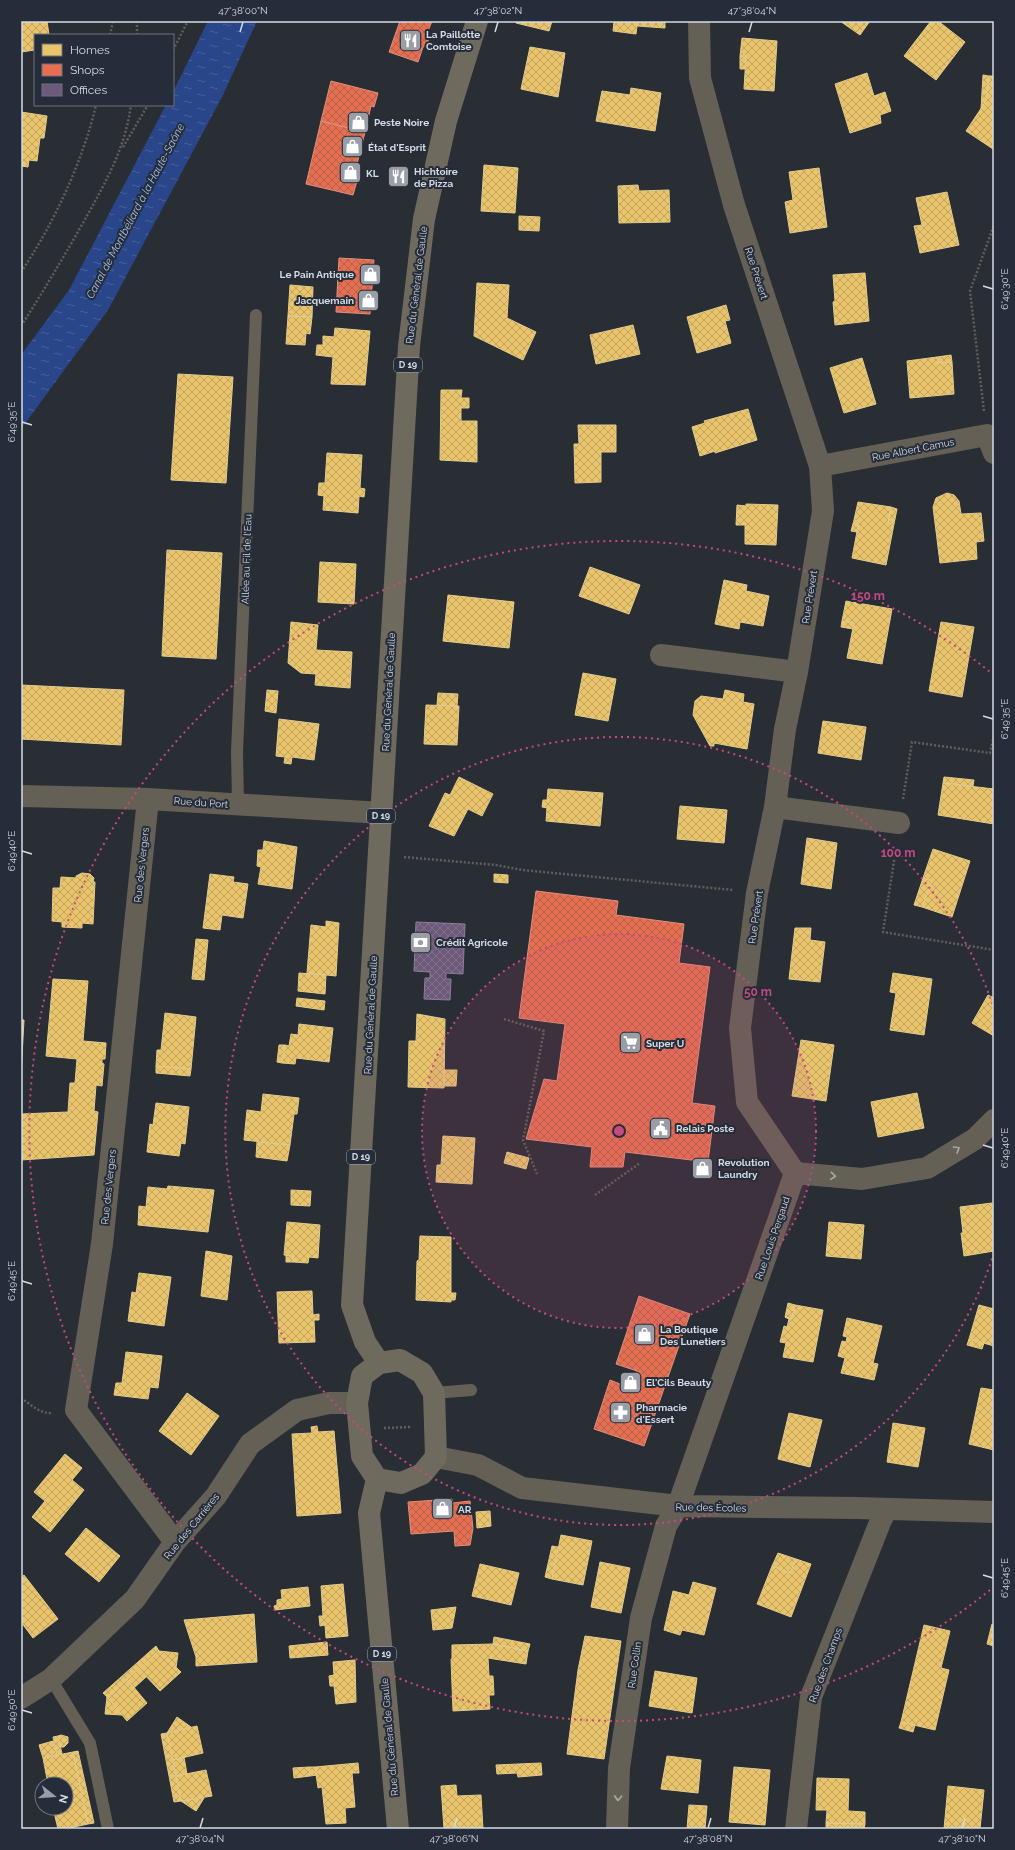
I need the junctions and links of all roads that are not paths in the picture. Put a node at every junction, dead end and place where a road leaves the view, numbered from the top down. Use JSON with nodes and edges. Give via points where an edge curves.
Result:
{"nodes":[{"id":1,"x":477,"y":21,"type":"edge"},
{"id":2,"x":699,"y":21,"type":"edge"},
{"id":3,"x":256,"y":315,"type":"dead end"},
{"id":4,"x":990,"y":444,"type":"edge"},
{"id":5,"x":820,"y":466,"type":"junction"},
{"id":6,"x":661,"y":655,"type":"dead end"},
{"id":7,"x":797,"y":672,"type":"junction"},
{"id":8,"x":21,"y":796,"type":"edge"},
{"id":9,"x":148,"y":799,"type":"junction"},
{"id":10,"x":238,"y":804,"type":"junction"},
{"id":11,"x":775,"y":807,"type":"junction"},
{"id":12,"x":382,"y":813,"type":"junction"},
{"id":13,"x":899,"y":823,"type":"road end"},
{"id":14,"x":994,"y":1120,"type":"edge"},
{"id":15,"x":795,"y":1173,"type":"junction"},
{"id":16,"x":379,"y":1363,"type":"junction"},
{"id":17,"x":471,"y":1390,"type":"dead end"},
{"id":18,"x":434,"y":1393,"type":"junction"},
{"id":19,"x":357,"y":1403,"type":"junction"},
{"id":20,"x":436,"y":1457,"type":"junction"},
{"id":21,"x":377,"y":1479,"type":"junction"},
{"id":22,"x":678,"y":1506,"type":"junction"},
{"id":23,"x":887,"y":1509,"type":"junction"},
{"id":24,"x":994,"y":1512,"type":"edge"},
{"id":25,"x":175,"y":1542,"type":"junction"},
{"id":26,"x":51,"y":1679,"type":"junction"},
{"id":27,"x":21,"y":1698,"type":"edge"},
{"id":28,"x":108,"y":1829,"type":"edge"},
{"id":29,"x":398,"y":1829,"type":"edge"},
{"id":30,"x":617,"y":1829,"type":"edge"},
{"id":31,"x":796,"y":1829,"type":"edge"}],
"edges":[{"from":1,"to":12,"type":"main road","name":"Rue du Général de Gaulle","number":"D 19","via":[[446,121],[424,219],[409,346]]},
{"from":2,"to":5,"type":"street","name":"Rue Prévert","via":[[700,78],[734,205]]},
{"from":3,"to":10,"type":"lane","name":"Allée au Fil de l'Eau","via":[[238,744]]},
{"from":4,"to":5,"type":"street","name":"Rue Albert Camus"},
{"from":5,"to":7,"type":"street","name":"Rue Prévert","via":[[823,511]]},
{"from":6,"to":7,"type":"street"},
{"from":7,"to":11,"type":"street","name":"Rue Prévert","via":[[785,729]]},
{"from":8,"to":9,"type":"street","name":"Rue du Port"},
{"from":9,"to":10,"type":"street","name":"Rue du Port"},
{"from":9,"to":25,"type":"street","name":"Rue des Vergers","via":[[102,1244],[76,1410]]},
{"from":10,"to":12,"type":"street","name":"Rue du Port"},
{"from":11,"to":13,"type":"street"},
{"from":11,"to":15,"type":"street","name":"Rue Prévert","via":[[757,893],[740,1028],[747,1102]]},
{"from":12,"to":16,"type":"main road","name":"Rue du Général de Gaulle","number":"D 19","via":[[352,1305],[365,1342]]},
{"from":15,"to":14,"type":"street","one_way":true,"via":[[862,1179],[927,1168],[975,1139]]},
{"from":15,"to":22,"type":"street","name":"Rue Louis Pergaud"},
{"from":16,"to":18,"type":"main road","via":[[400,1360],[422,1373]]},
{"from":16,"to":19,"type":"main road","via":[[362,1376]]},
{"from":17,"to":18,"type":"lane"},
{"from":18,"to":20,"type":"main road"},
{"from":19,"to":21,"type":"main road","via":[[362,1456]]},
{"from":19,"to":25,"type":"street","name":"Rue des Carrières","via":[[328,1403],[297,1410],[250,1444],[216,1496]]},
{"from":20,"to":21,"type":"main road","via":[[422,1474],[401,1483]]},
{"from":20,"to":22,"type":"street","name":"Rue des Écoles","via":[[478,1464],[522,1488]]},
{"from":21,"to":29,"type":"main road","name":"Rue du Général de Gaulle","number":"D 19","via":[[369,1513]]},
{"from":22,"to":23,"type":"street","name":"Rue des Écoles"},
{"from":22,"to":30,"type":"street","name":"Rue Collin","one_way":true,"via":[[666,1526],[641,1618],[619,1768]]},
{"from":23,"to":24,"type":"street","name":"Rue des Écoles"},
{"from":23,"to":31,"type":"street","name":"Rue des Champs","via":[[811,1697]]},
{"from":25,"to":26,"type":"street","name":"Rue des Carrières","via":[[135,1599]]},
{"from":26,"to":27,"type":"street","name":"Rue des Carrières"},
{"from":26,"to":28,"type":"lane","via":[[90,1743]]}]}
